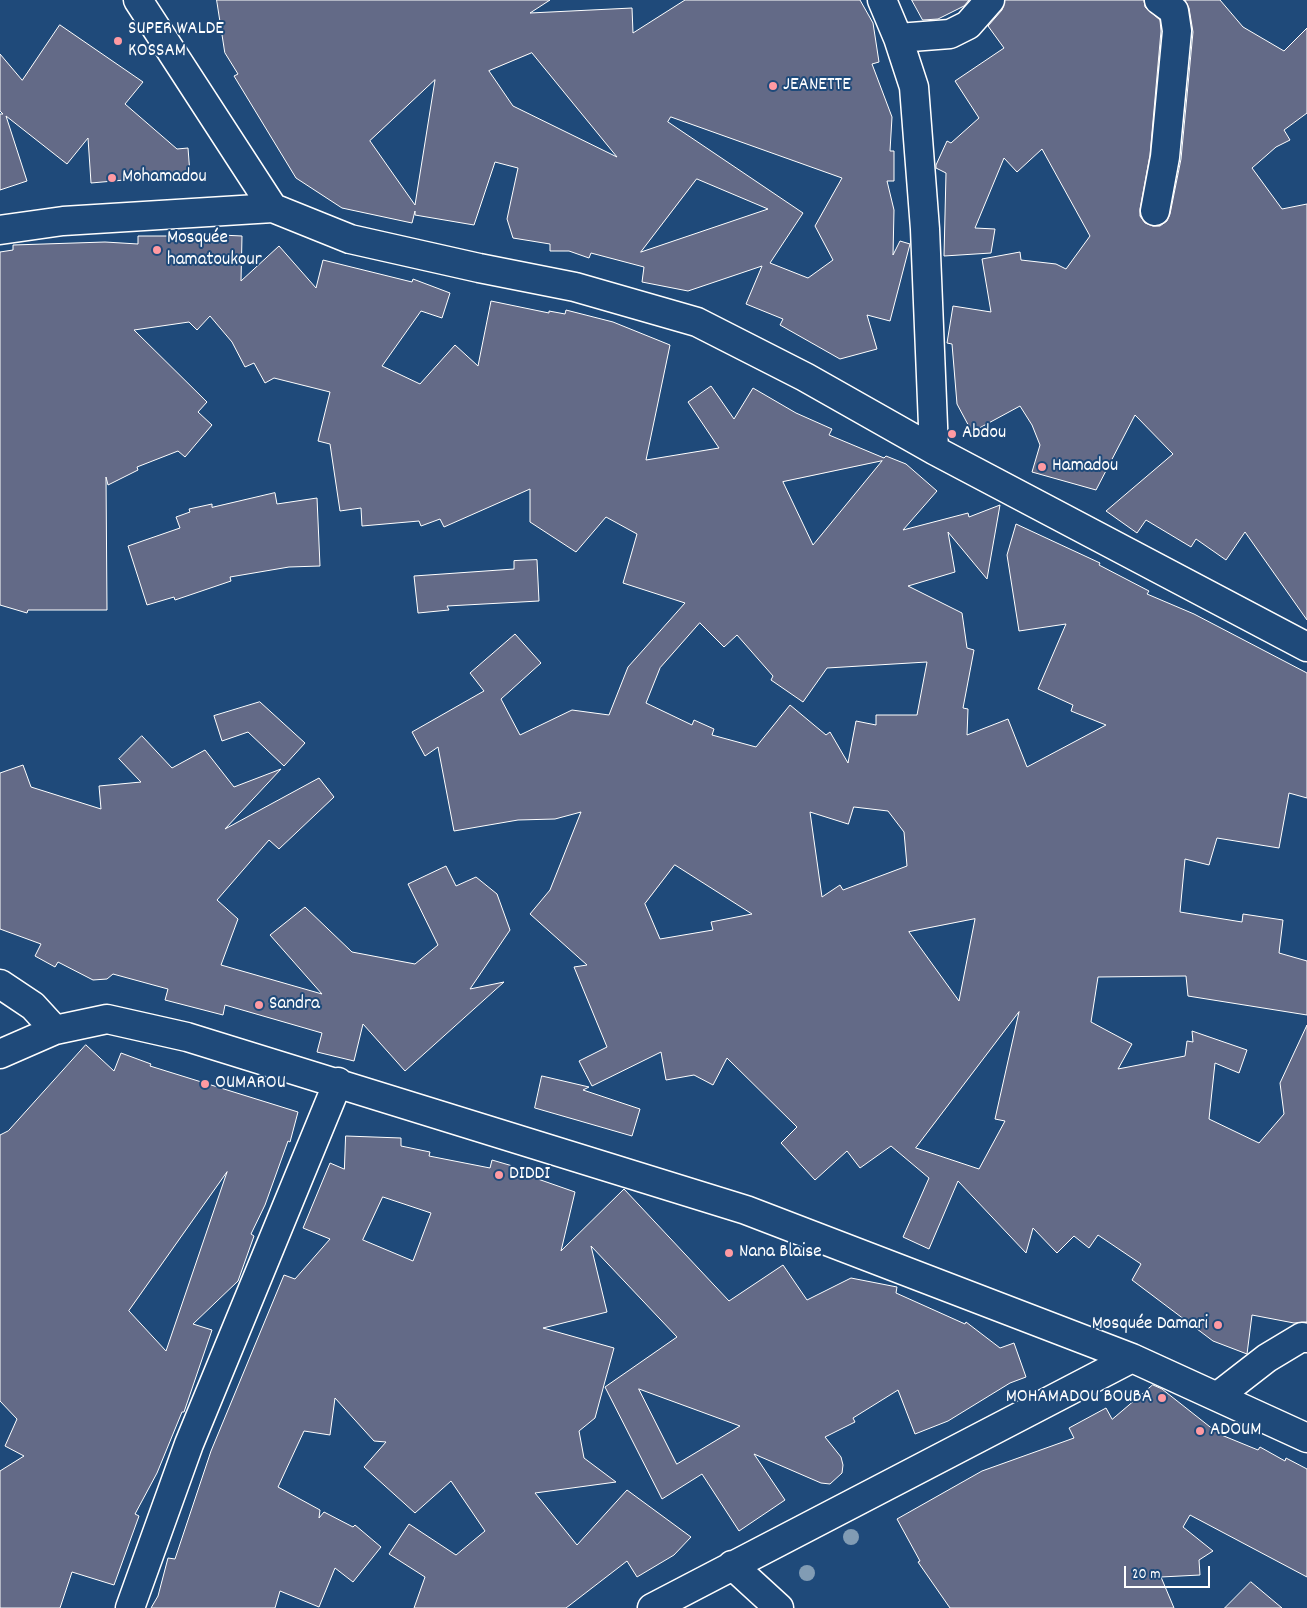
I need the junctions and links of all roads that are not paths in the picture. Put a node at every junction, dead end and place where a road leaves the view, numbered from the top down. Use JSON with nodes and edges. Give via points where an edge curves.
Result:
{"nodes":[{"id":1,"x":138,"y":0,"type":"edge"},
{"id":2,"x":882,"y":0,"type":"edge"},
{"id":3,"x":990,"y":0,"type":"edge"},
{"id":4,"x":1159,"y":0,"type":"edge"},
{"id":5,"x":898,"y":38,"type":"junction"},
{"id":6,"x":273,"y":208,"type":"junction"},
{"id":7,"x":1154,"y":211,"type":"dead end"},
{"id":8,"x":0,"y":230,"type":"edge"},
{"id":9,"x":934,"y":450,"type":"junction"},
{"id":10,"x":1307,"y":647,"type":"edge"},
{"id":11,"x":0,"y":984,"type":"edge"},
{"id":12,"x":55,"y":1030,"type":"junction"},
{"id":13,"x":0,"y":1054,"type":"edge"},
{"id":14,"x":338,"y":1082,"type":"junction"},
{"id":15,"x":1307,"y":1338,"type":"edge"},
{"id":16,"x":1132,"y":1358,"type":"junction"},
{"id":17,"x":1218,"y":1396,"type":"junction"},
{"id":18,"x":1307,"y":1438,"type":"edge"},
{"id":19,"x":732,"y":1565,"type":"junction"},
{"id":20,"x":130,"y":1608,"type":"edge"},
{"id":21,"x":652,"y":1608,"type":"edge"},
{"id":22,"x":778,"y":1608,"type":"edge"}],
"edges":[{"from":1,"to":6,"type":"street"},
{"from":2,"to":5,"type":"street"},
{"from":3,"to":5,"type":"street","via":[[968,25],[950,34]]},
{"from":4,"to":7,"type":"street","via":[[1174,11],[1177,31],[1165,157]]},
{"from":5,"to":9,"type":"street","via":[[914,87],[925,228]]},
{"from":6,"to":8,"type":"street","via":[[63,221]]},
{"from":6,"to":9,"type":"street","via":[[350,239],[575,286],[697,322],[805,377]]},
{"from":9,"to":10,"type":"street"},
{"from":11,"to":12,"type":"street","via":[[33,1006]]},
{"from":12,"to":13,"type":"street"},
{"from":12,"to":14,"type":"street","via":[[107,1019],[187,1037]]},
{"from":14,"to":16,"type":"street","via":[[746,1210]]},
{"from":14,"to":20,"type":"street","via":[[189,1444]]},
{"from":15,"to":17,"type":"street","via":[[1302,1337],[1267,1358]]},
{"from":16,"to":17,"type":"street"},
{"from":16,"to":19,"type":"street"},
{"from":17,"to":18,"type":"street"},
{"from":19,"to":21,"type":"street"},
{"from":19,"to":22,"type":"street"}]}
